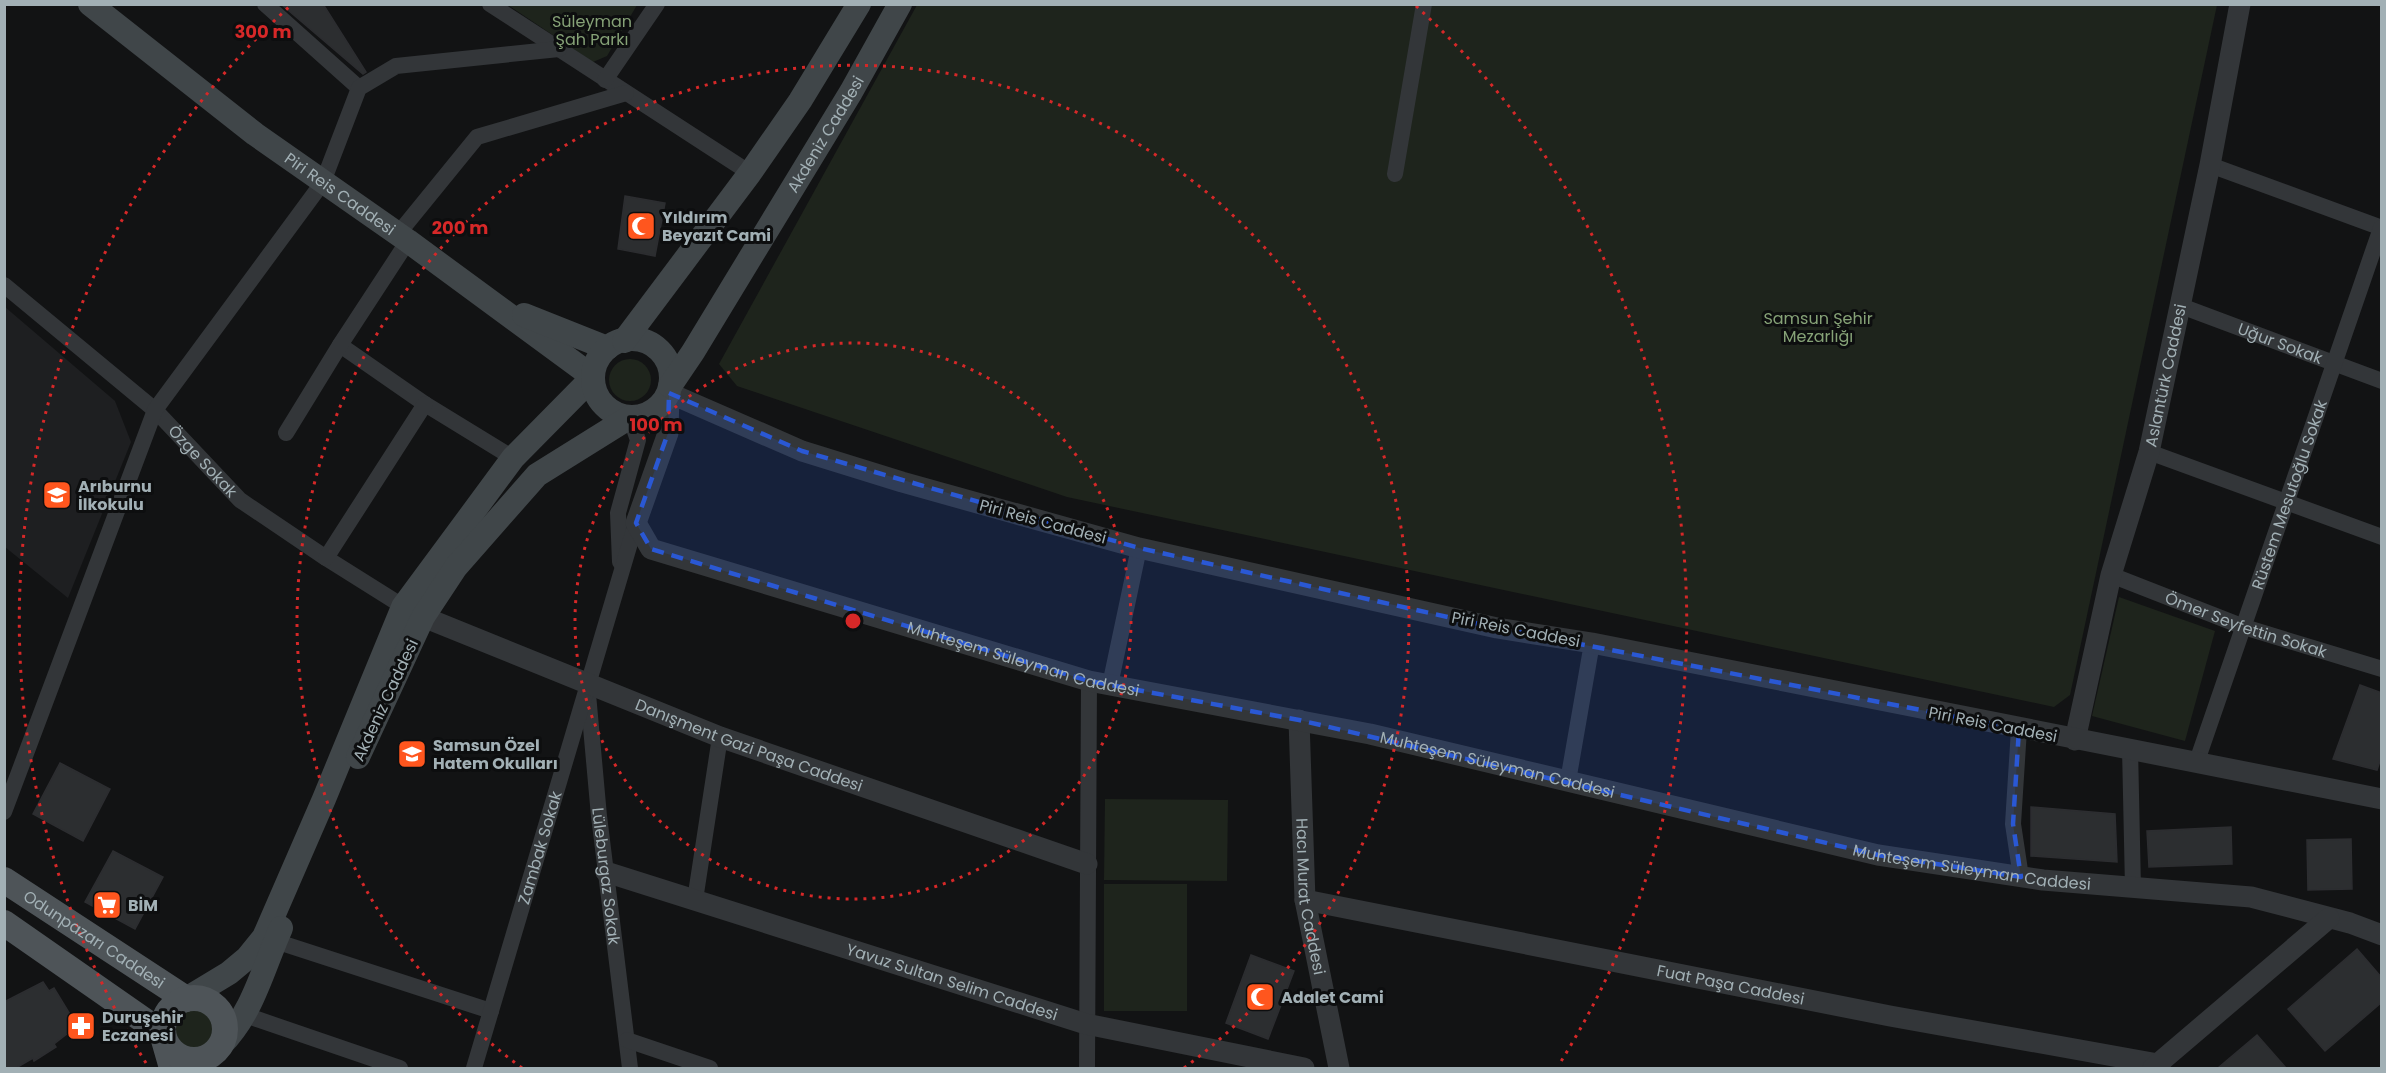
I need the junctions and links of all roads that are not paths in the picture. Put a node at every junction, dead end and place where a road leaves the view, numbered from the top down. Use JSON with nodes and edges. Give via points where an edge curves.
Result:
{"nodes":[{"id":1,"x":90,"y":4,"type":"edge"},
{"id":2,"x":265,"y":4,"type":"edge"},
{"id":3,"x":490,"y":4,"type":"edge"},
{"id":4,"x":657,"y":4,"type":"edge"},
{"id":5,"x":859,"y":4,"type":"edge"},
{"id":6,"x":900,"y":4,"type":"edge"},
{"id":7,"x":1424,"y":4,"type":"edge"},
{"id":8,"x":2240,"y":4,"type":"edge"},
{"id":9,"x":559,"y":49,"type":"junction"},
{"id":10,"x":605,"y":80,"type":"junction"},
{"id":11,"x":359,"y":88,"type":"junction"},
{"id":12,"x":626,"y":93,"type":"junction"},
{"id":13,"x":2210,"y":165,"type":"junction"},
{"id":14,"x":750,"y":173,"type":"junction"},
{"id":15,"x":1395,"y":174,"type":"dead end"},
{"id":16,"x":323,"y":182,"type":"junction"},
{"id":17,"x":2381,"y":228,"type":"edge"},
{"id":18,"x":403,"y":237,"type":"junction"},
{"id":19,"x":4,"y":285,"type":"edge"},
{"id":20,"x":491,"y":302,"type":"junction"},
{"id":21,"x":2181,"y":306,"type":"junction"},
{"id":22,"x":340,"y":345,"type":"junction"},
{"id":23,"x":615,"y":345,"type":"junction"},
{"id":24,"x":2334,"y":364,"type":"junction"},
{"id":25,"x":593,"y":377,"type":"junction"},
{"id":26,"x":2382,"y":381,"type":"edge"},
{"id":27,"x":669,"y":389,"type":"junction"},
{"id":28,"x":425,"y":404,"type":"junction"},
{"id":29,"x":155,"y":410,"type":"junction"},
{"id":30,"x":630,"y":417,"type":"junction"},
{"id":31,"x":286,"y":433,"type":"dead end"},
{"id":32,"x":2149,"y":452,"type":"junction"},
{"id":33,"x":513,"y":458,"type":"junction"},
{"id":34,"x":2287,"y":502,"type":"junction"},
{"id":35,"x":636,"y":523,"type":"junction"},
{"id":36,"x":2382,"y":537,"type":"edge"},
{"id":37,"x":1139,"y":548,"type":"junction"},
{"id":38,"x":326,"y":558,"type":"junction"},
{"id":39,"x":2111,"y":574,"type":"junction"},
{"id":40,"x":620,"y":575,"type":"junction"},
{"id":41,"x":414,"y":612,"type":"junction"},
{"id":42,"x":2244,"y":627,"type":"junction"},
{"id":43,"x":1592,"y":643,"type":"junction"},
{"id":44,"x":2382,"y":669,"type":"edge"},
{"id":45,"x":1089,"y":681,"type":"junction"},
{"id":46,"x":587,"y":684,"type":"junction"},
{"id":47,"x":1110,"y":685,"type":"junction"},
{"id":48,"x":1299,"y":720,"type":"junction"},
{"id":49,"x":2019,"y":729,"type":"junction"},
{"id":50,"x":720,"y":737,"type":"junction"},
{"id":51,"x":2075,"y":740,"type":"junction"},
{"id":52,"x":2130,"y":748,"type":"junction"},
{"id":53,"x":2197,"y":761,"type":"junction"},
{"id":54,"x":1568,"y":781,"type":"junction"},
{"id":55,"x":2382,"y":799,"type":"edge"},
{"id":56,"x":4,"y":812,"type":"edge"},
{"id":57,"x":1087,"y":864,"type":"junction"},
{"id":58,"x":606,"y":872,"type":"junction"},
{"id":59,"x":2021,"y":877,"type":"junction"},
{"id":60,"x":4,"y":880,"type":"edge"},
{"id":61,"x":2133,"y":888,"type":"junction"},
{"id":62,"x":695,"y":900,"type":"junction"},
{"id":63,"x":1305,"y":900,"type":"junction"},
{"id":64,"x":2329,"y":918,"type":"junction"},
{"id":65,"x":4,"y":922,"type":"edge"},
{"id":66,"x":2382,"y":935,"type":"edge"},
{"id":67,"x":275,"y":941,"type":"junction"},
{"id":68,"x":186,"y":999,"type":"junction"},
{"id":69,"x":491,"y":1011,"type":"junction"},
{"id":70,"x":245,"y":1015,"type":"junction"},
{"id":71,"x":1086,"y":1024,"type":"junction"},
{"id":72,"x":162,"y":1033,"type":"junction"},
{"id":73,"x":627,"y":1040,"type":"junction"},
{"id":74,"x":223,"y":1057,"type":"edge"},
{"id":75,"x":2156,"y":1066,"type":"edge"},
{"id":76,"x":172,"y":1068,"type":"edge"},
{"id":77,"x":400,"y":1068,"type":"edge"},
{"id":78,"x":474,"y":1068,"type":"edge"},
{"id":79,"x":630,"y":1068,"type":"edge"},
{"id":80,"x":710,"y":1068,"type":"edge"},
{"id":81,"x":1087,"y":1068,"type":"edge"},
{"id":82,"x":1304,"y":1068,"type":"edge"},
{"id":83,"x":1339,"y":1068,"type":"edge"}],
"edges":[{"from":1,"to":16,"type":"main road","name":"Piri Reis Caddesi","via":[[255,134]]},
{"from":2,"to":11,"type":"street"},
{"from":3,"to":9,"type":"street"},
{"from":4,"to":10,"type":"street"},
{"from":5,"to":14,"type":"main road"},
{"from":6,"to":27,"type":"main road","name":"Akdeniz Caddesi","via":[[845,102]]},
{"from":7,"to":15,"type":"street"},
{"from":8,"to":13,"type":"street","name":"Aslantürk Caddesi"},
{"from":9,"to":10,"type":"street"},
{"from":9,"to":11,"type":"street","via":[[396,66]]},
{"from":10,"to":12,"type":"street"},
{"from":11,"to":16,"type":"street"},
{"from":12,"to":14,"type":"street"},
{"from":12,"to":18,"type":"street","via":[[477,136]]},
{"from":13,"to":17,"type":"street"},
{"from":13,"to":21,"type":"street","name":"Aslantürk Caddesi"},
{"from":14,"to":23,"type":"main road"},
{"from":16,"to":18,"type":"main road","name":"Piri Reis Caddesi"},
{"from":16,"to":29,"type":"street"},
{"from":17,"to":24,"type":"street","name":"Rüstem Mesutoğlu Sokak"},
{"from":18,"to":20,"type":"main road","name":"Piri Reis Caddesi"},
{"from":18,"to":22,"type":"street"},
{"from":19,"to":29,"type":"street","name":"Özge Sokak"},
{"from":20,"to":23,"type":"main road"},
{"from":20,"to":25,"type":"main road","name":"Piri Reis Caddesi"},
{"from":21,"to":24,"type":"street","name":"Uğur Sokak"},
{"from":21,"to":32,"type":"street","name":"Aslantürk Caddesi"},
{"from":22,"to":28,"type":"street"},
{"from":22,"to":31,"type":"street"},
{"from":23,"to":25,"type":"main road","via":[[598,359]]},
{"from":23,"to":27,"type":"main road","via":[[632,339],[657,348],[670,369]]},
{"from":24,"to":26,"type":"street","name":"Uğur Sokak"},
{"from":24,"to":34,"type":"street","name":"Rüstem Mesutoğlu Sokak"},
{"from":25,"to":30,"type":"main road","via":[[598,398],[607,408]]},
{"from":25,"to":33,"type":"main road","name":"Akdeniz Caddesi"},
{"from":27,"to":30,"type":"main road","via":[[653,411]]},
{"from":27,"to":35,"type":"street","via":[[668,433]]},
{"from":27,"to":37,"type":"street","name":"Piri Reis Caddesi","via":[[802,451]]},
{"from":28,"to":33,"type":"street"},
{"from":28,"to":38,"type":"street"},
{"from":29,"to":38,"type":"street","name":"Özge Sokak","via":[[240,500]]},
{"from":29,"to":56,"type":"street"},
{"from":30,"to":40,"type":"street","via":[[638,440],[618,513]]},
{"from":30,"to":41,"type":"main road","name":"Akdeniz Caddesi","via":[[537,475]]},
{"from":32,"to":34,"type":"street"},
{"from":32,"to":39,"type":"street","name":"Aslantürk Caddesi"},
{"from":33,"to":41,"type":"main road","name":"Akdeniz Caddesi"},
{"from":34,"to":36,"type":"street"},
{"from":34,"to":42,"type":"street","name":"Rüstem Mesutoğlu Sokak"},
{"from":35,"to":40,"type":"street","name":"Zambak Sokak"},
{"from":35,"to":45,"type":"street","name":"Muhteşem Süleyman Caddesi","via":[[651,549]]},
{"from":37,"to":43,"type":"street","name":"Piri Reis Caddesi","via":[[1497,628]]},
{"from":37,"to":47,"type":"street"},
{"from":38,"to":41,"type":"street","name":"Özge Sokak"},
{"from":39,"to":42,"type":"street","name":"Ömer Seyfettin Sokak"},
{"from":39,"to":51,"type":"street","name":"Aslantürk Caddesi"},
{"from":40,"to":46,"type":"street","name":"Zambak Sokak"},
{"from":41,"to":46,"type":"street","name":"Danışment Gazi Paşa Caddesi"},
{"from":41,"to":67,"type":"main road","name":"Akdeniz Caddesi"},
{"from":41,"to":68,"type":"main road","name":"Akdeniz Caddesi","via":[[324,799],[264,937],[229,973]]},
{"from":42,"to":44,"type":"street","name":"Ömer Seyfettin Sokak"},
{"from":42,"to":53,"type":"street","name":"Rüstem Mesutoğlu Sokak"},
{"from":43,"to":49,"type":"street","name":"Piri Reis Caddesi"},
{"from":43,"to":54,"type":"street"},
{"from":45,"to":47,"type":"street","name":"Muhteşem Süleyman Caddesi"},
{"from":45,"to":57,"type":"street"},
{"from":46,"to":50,"type":"street","name":"Danışment Gazi Paşa Caddesi"},
{"from":46,"to":58,"type":"street","name":"Lüleburgaz Sokak"},
{"from":46,"to":69,"type":"street","name":"Zambak Sokak"},
{"from":47,"to":48,"type":"street","name":"Muhteşem Süleyman Caddesi"},
{"from":48,"to":54,"type":"street","name":"Muhteşem Süleyman Caddesi"},
{"from":48,"to":63,"type":"street","name":"Hacı Murat Caddesi"},
{"from":49,"to":51,"type":"street","name":"Piri Reis Caddesi"},
{"from":49,"to":59,"type":"street","via":[[2013,824]]},
{"from":50,"to":57,"type":"street","name":"Danışment Gazi Paşa Caddesi"},
{"from":50,"to":62,"type":"street"},
{"from":51,"to":52,"type":"street","name":"Piri Reis Caddesi"},
{"from":52,"to":53,"type":"street","name":"Piri Reis Caddesi"},
{"from":52,"to":61,"type":"street"},
{"from":53,"to":55,"type":"street","name":"Piri Reis Caddesi"},
{"from":54,"to":59,"type":"street","name":"Muhteşem Süleyman Caddesi","via":[[1878,855]]},
{"from":57,"to":71,"type":"street"},
{"from":58,"to":62,"type":"street","name":"Yavuz Sultan Selim Caddesi"},
{"from":58,"to":73,"type":"street","name":"Lüleburgaz Sokak"},
{"from":59,"to":61,"type":"street","name":"Muhteşem Süleyman Caddesi"},
{"from":60,"to":68,"type":"main road","name":"Odunpazarı Caddesi"},
{"from":61,"to":64,"type":"street","name":"Muhteşem Süleyman Caddesi","via":[[2251,897]]},
{"from":62,"to":71,"type":"street","name":"Yavuz Sultan Selim Caddesi"},
{"from":63,"to":75,"type":"street","name":"Fuat Paşa Caddesi"},
{"from":63,"to":83,"type":"street","name":"Hacı Murat Caddesi"},
{"from":64,"to":66,"type":"street","name":"Muhteşem Süleyman Caddesi"},
{"from":64,"to":75,"type":"street"},
{"from":65,"to":72,"type":"main road"},
{"from":67,"to":69,"type":"street"},
{"from":67,"to":70,"type":"main road","name":"Akdeniz Caddesi"},
{"from":68,"to":72,"type":"main road","via":[[167,1011]]},
{"from":68,"to":74,"type":"main road","via":[[206,1000],[222,1015]]},
{"from":69,"to":78,"type":"street","name":"Zambak Sokak"},
{"from":70,"to":74,"type":"main road","name":"Akdeniz Caddesi"},
{"from":70,"to":77,"type":"street"},
{"from":71,"to":81,"type":"street"},
{"from":71,"to":82,"type":"street","name":"Yavuz Sultan Selim Caddesi"},
{"from":72,"to":74,"type":"main road","via":[[175,1055],[187,1060]]},
{"from":72,"to":76,"type":"main road"},
{"from":73,"to":79,"type":"street","name":"Lüleburgaz Sokak"},
{"from":73,"to":80,"type":"street"}]}
